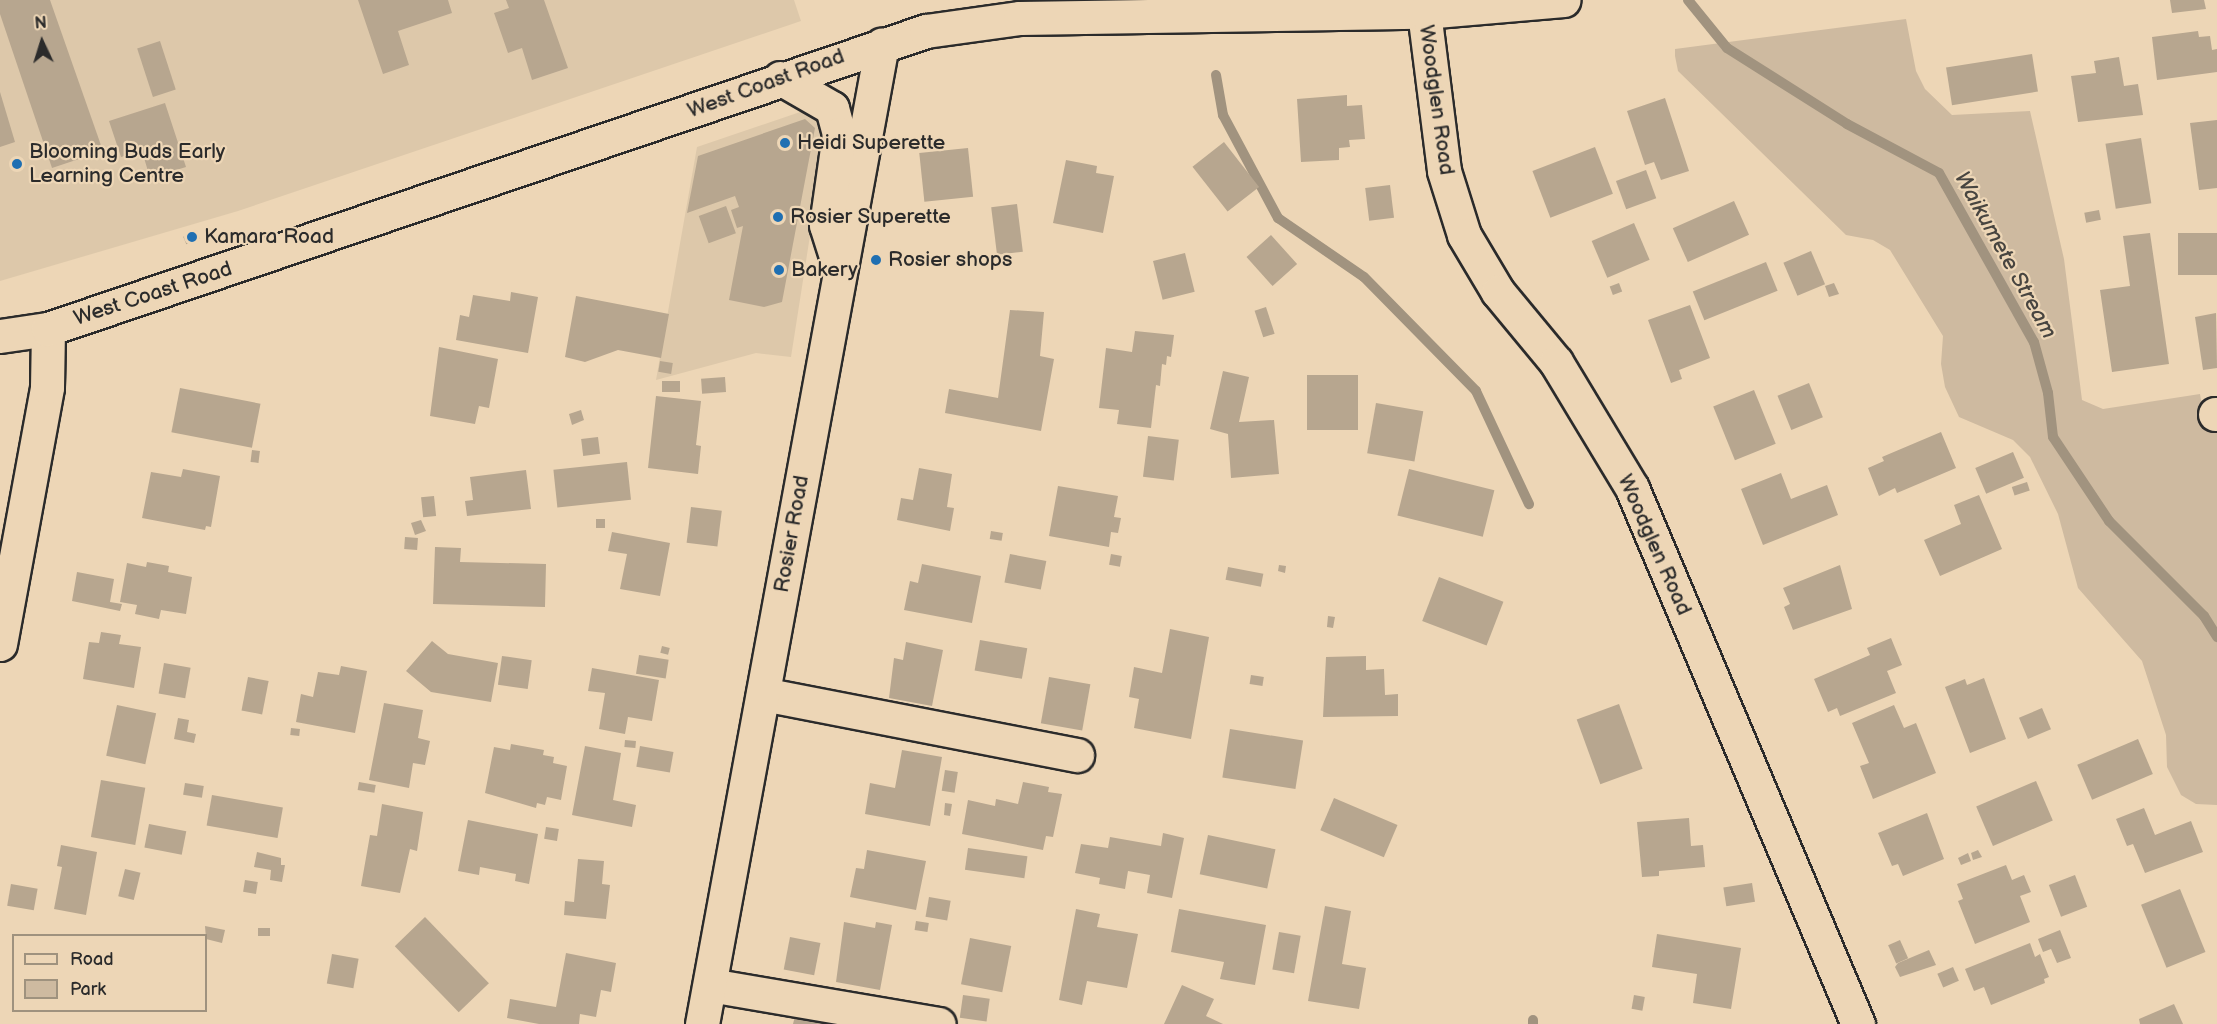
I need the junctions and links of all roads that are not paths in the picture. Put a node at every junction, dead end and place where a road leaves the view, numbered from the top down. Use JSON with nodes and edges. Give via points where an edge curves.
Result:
{"nodes":[{"id":1,"x":1563,"y":0,"type":"edge"},
{"id":2,"x":1424,"y":12,"type":"junction"},
{"id":3,"x":882,"y":44,"type":"junction"},
{"id":4,"x":780,"y":78,"type":"junction"},
{"id":5,"x":839,"y":266,"type":"junction"},
{"id":6,"x":48,"y":329,"type":"junction"},
{"id":7,"x":0,"y":336,"type":"edge"},
{"id":8,"x":0,"y":644,"type":"edge"},
{"id":9,"x":763,"y":694,"type":"junction"},
{"id":10,"x":1077,"y":755,"type":"dead end"},
{"id":11,"x":710,"y":985,"type":"junction"},
{"id":12,"x":702,"y":1024,"type":"edge"},
{"id":13,"x":939,"y":1024,"type":"edge"},
{"id":14,"x":1858,"y":1024,"type":"edge"}],
"edges":[{"from":1,"to":2,"type":"street","name":"West Coast Road"},
{"from":2,"to":3,"type":"street","name":"West Coast Road","via":[[1020,18],[926,31]]},
{"from":2,"to":14,"type":"street","name":"Woodglen Road","via":[[1444,171],[1464,235],[1498,292],[1556,362],[1632,488]]},
{"from":3,"to":4,"type":"street","name":"West Coast Road"},
{"from":3,"to":5,"type":"street","name":"Rosier Road"},
{"from":4,"to":5,"type":"street","via":[[832,108],[838,134],[826,225]]},
{"from":4,"to":6,"type":"street","name":"West Coast Road","via":[[581,151]]},
{"from":5,"to":9,"type":"street","name":"Rosier Road"},
{"from":6,"to":7,"type":"street","name":"West Coast Road"},
{"from":6,"to":8,"type":"street","via":[[47,387]]},
{"from":9,"to":10,"type":"street"},
{"from":9,"to":11,"type":"street","name":"Rosier Road"},
{"from":11,"to":12,"type":"street","name":"Rosier Road"},
{"from":11,"to":13,"type":"street"}]}
